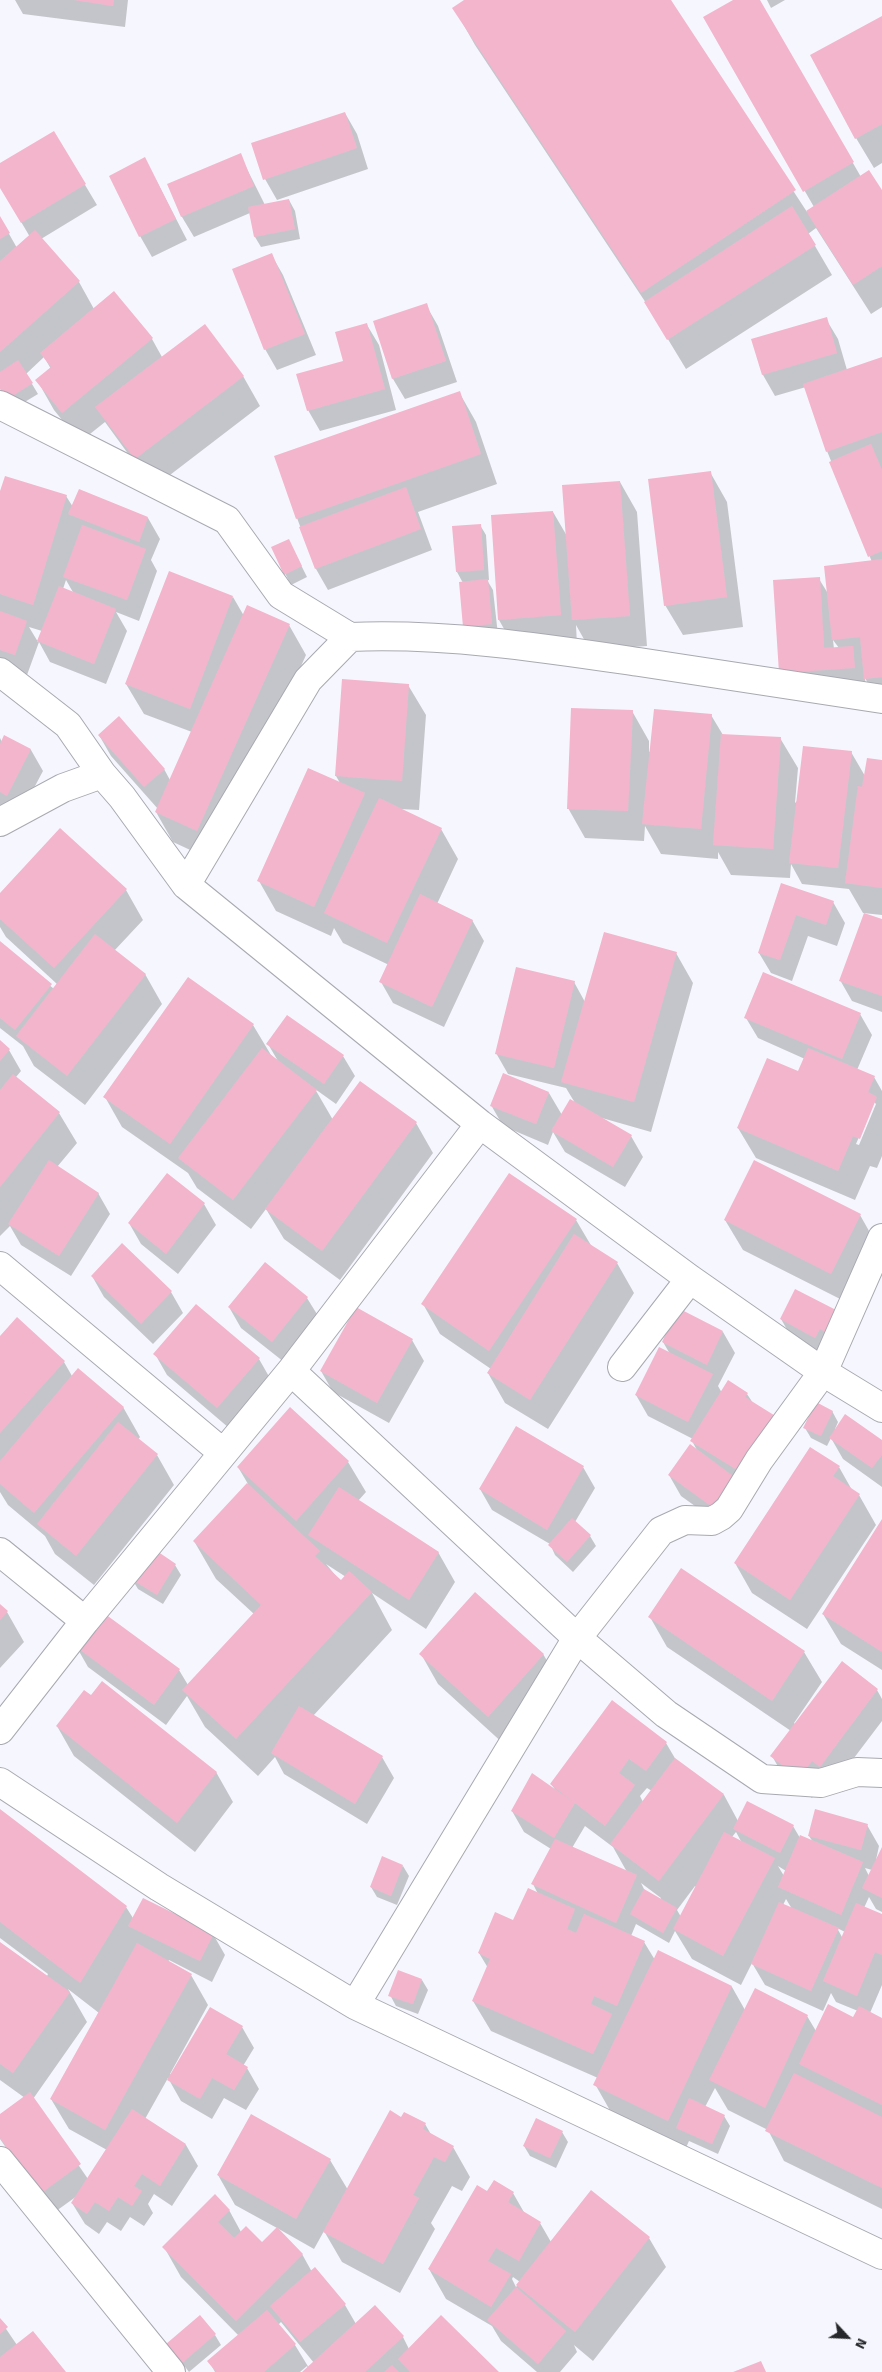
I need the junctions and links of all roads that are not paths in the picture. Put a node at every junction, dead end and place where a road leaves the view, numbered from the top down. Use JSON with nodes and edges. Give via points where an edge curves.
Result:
{"nodes":[{"id":1,"x":0,"y":405,"type":"edge"},
{"id":2,"x":350,"y":636,"type":"junction"},
{"id":3,"x":0,"y":672,"type":"edge"},
{"id":4,"x":882,"y":699,"type":"edge"},
{"id":5,"x":102,"y":774,"type":"junction"},
{"id":6,"x":0,"y":822,"type":"edge"},
{"id":7,"x":186,"y":885,"type":"junction"},
{"id":8,"x":480,"y":1124,"type":"junction"},
{"id":9,"x":882,"y":1238,"type":"edge"},
{"id":10,"x":0,"y":1266,"type":"edge"},
{"id":11,"x":690,"y":1279,"type":"junction"},
{"id":12,"x":622,"y":1367,"type":"dead end"},
{"id":13,"x":291,"y":1371,"type":"junction"},
{"id":14,"x":823,"y":1372,"type":"junction"},
{"id":15,"x":882,"y":1408,"type":"edge"},
{"id":16,"x":222,"y":1452,"type":"junction"},
{"id":17,"x":0,"y":1552,"type":"edge"},
{"id":18,"x":85,"y":1621,"type":"junction"},
{"id":19,"x":577,"y":1638,"type":"junction"},
{"id":20,"x":0,"y":1730,"type":"edge"},
{"id":21,"x":882,"y":1773,"type":"edge"},
{"id":22,"x":0,"y":1782,"type":"edge"},
{"id":23,"x":355,"y":2004,"type":"junction"},
{"id":24,"x":0,"y":2161,"type":"edge"},
{"id":25,"x":882,"y":2255,"type":"edge"},
{"id":26,"x":170,"y":2372,"type":"edge"}],
"edges":[{"from":1,"to":2,"type":"street","via":[[227,520],[281,595]]},
{"from":2,"to":4,"type":"street","via":[[440,638],[539,648]]},
{"from":2,"to":7,"type":"street","via":[[308,680]]},
{"from":3,"to":5,"type":"street","via":[[68,725]]},
{"from":5,"to":6,"type":"street","via":[[63,788]]},
{"from":5,"to":7,"type":"street"},
{"from":7,"to":8,"type":"street"},
{"from":8,"to":11,"type":"street"},
{"from":8,"to":13,"type":"street"},
{"from":9,"to":14,"type":"street"},
{"from":10,"to":16,"type":"street"},
{"from":11,"to":12,"type":"street"},
{"from":11,"to":14,"type":"street"},
{"from":13,"to":16,"type":"street"},
{"from":13,"to":19,"type":"street"},
{"from":14,"to":15,"type":"street"},
{"from":14,"to":19,"type":"street","via":[[759,1460],[729,1509],[712,1521],[685,1520],[661,1530]]},
{"from":16,"to":18,"type":"street"},
{"from":17,"to":18,"type":"street"},
{"from":18,"to":20,"type":"street"},
{"from":19,"to":21,"type":"street","via":[[666,1714],[762,1779],[821,1783],[857,1772]]},
{"from":19,"to":23,"type":"street"},
{"from":22,"to":23,"type":"street","via":[[159,1888]]},
{"from":23,"to":25,"type":"street"},
{"from":24,"to":26,"type":"street"}]}
